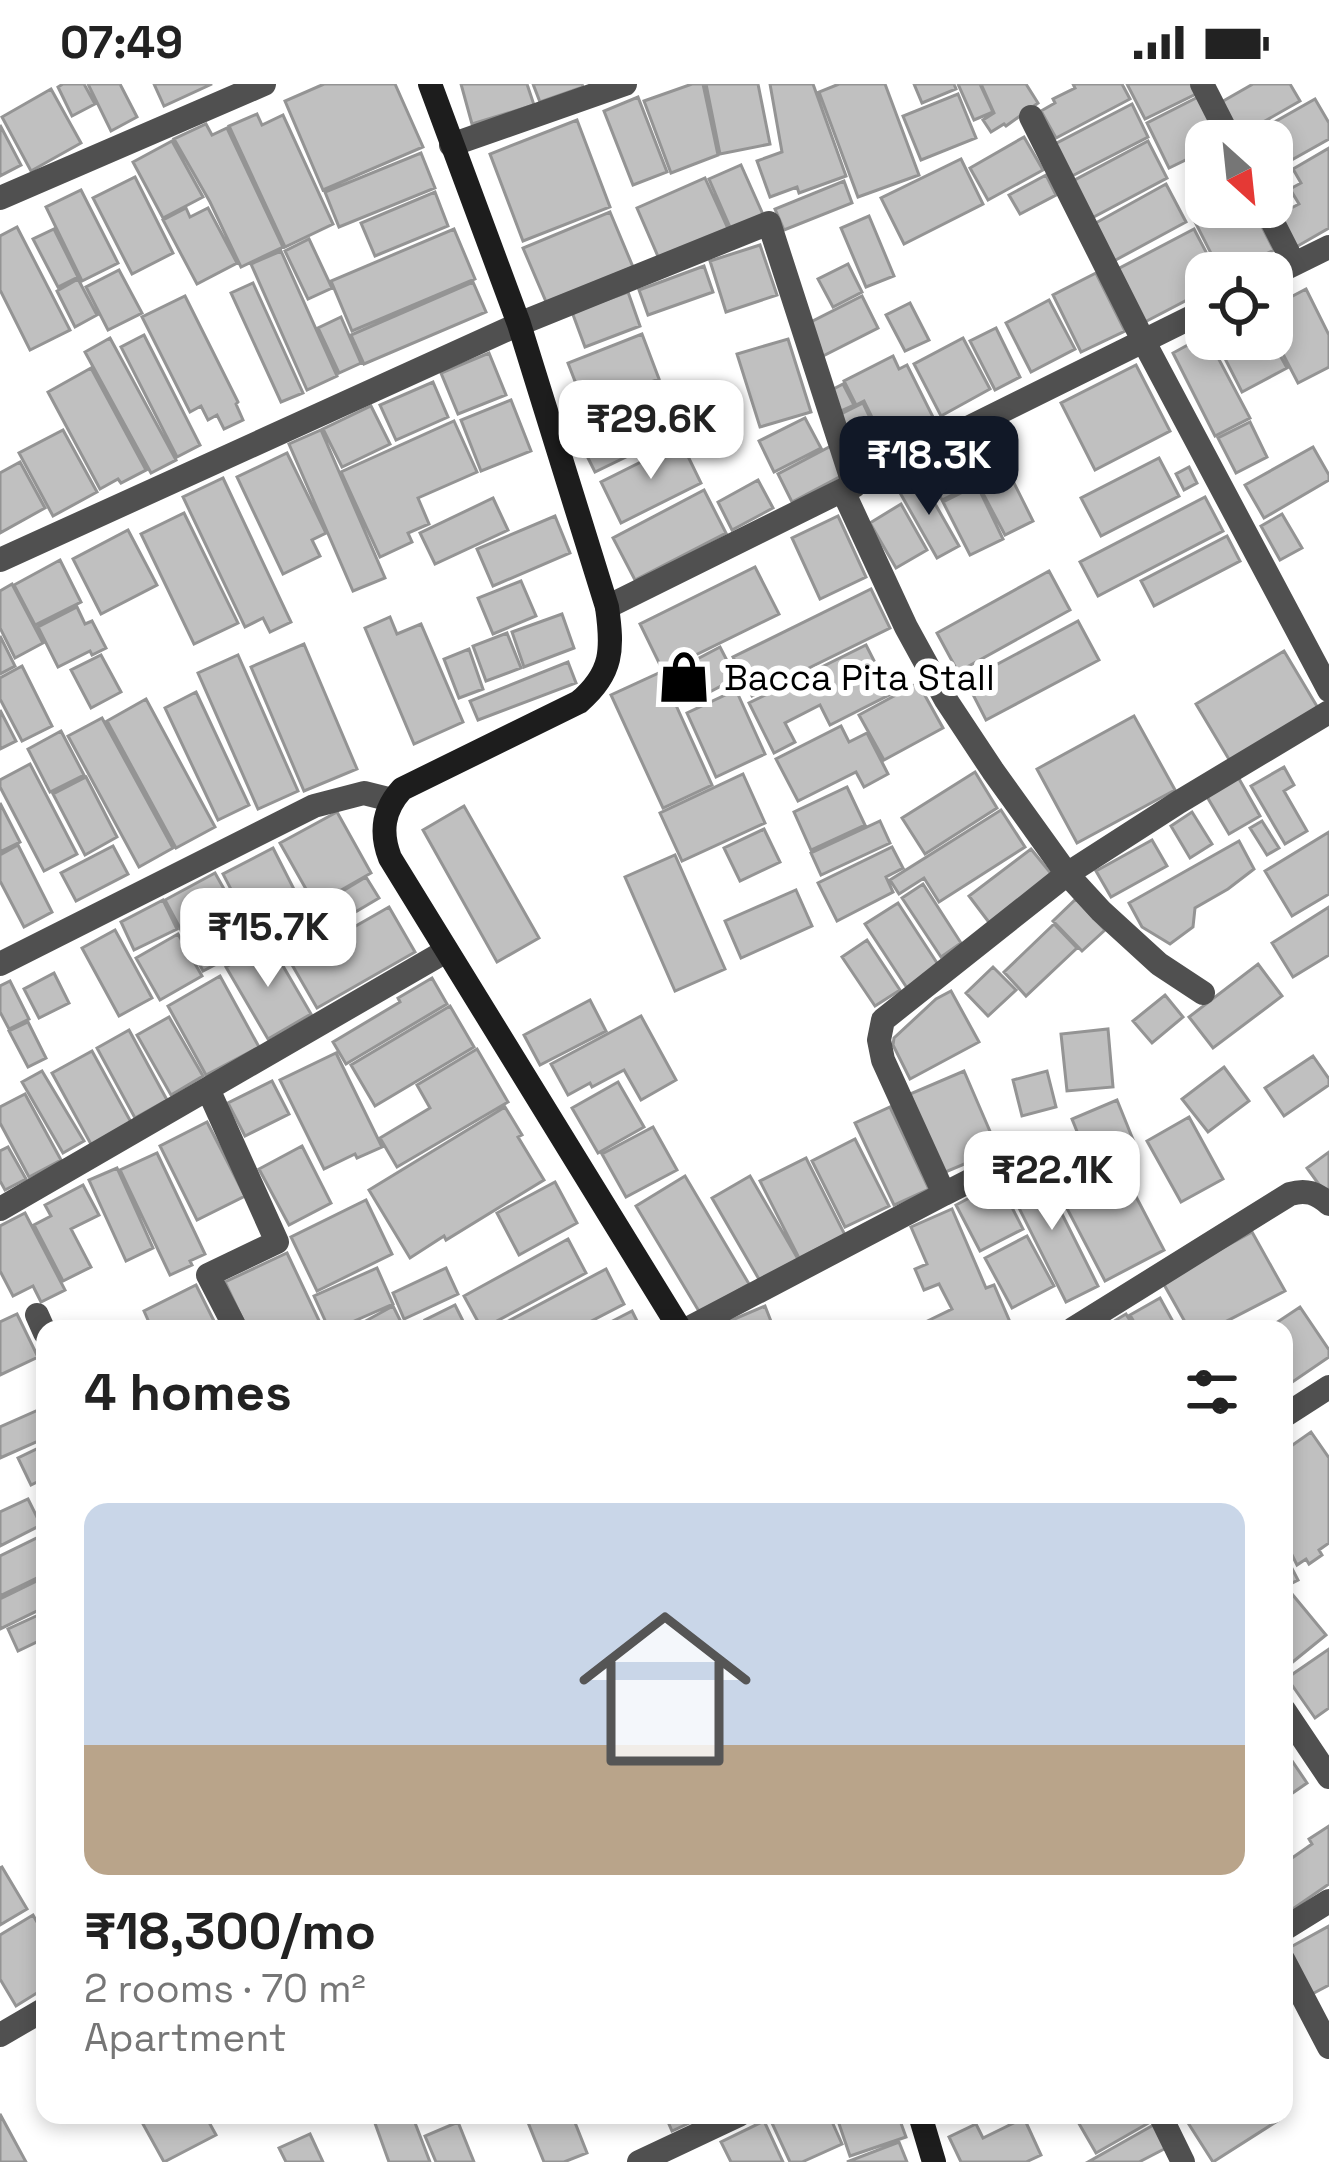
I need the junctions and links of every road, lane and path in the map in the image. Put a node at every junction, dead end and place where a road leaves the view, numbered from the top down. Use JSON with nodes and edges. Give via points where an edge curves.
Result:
{"nodes":[{"id":1,"x":264,"y":84,"type":"edge"},
{"id":2,"x":430,"y":84,"type":"edge"},
{"id":3,"x":625,"y":84,"type":"edge"},
{"id":4,"x":1202,"y":84,"type":"edge"},
{"id":5,"x":1031,"y":117,"type":"dead end"},
{"id":6,"x":1220,"y":120,"type":"edge"},
{"id":7,"x":452,"y":146,"type":"junction"},
{"id":8,"x":0,"y":198,"type":"edge"},
{"id":9,"x":1329,"y":247,"type":"edge"},
{"id":10,"x":1293,"y":265,"type":"edge"},
{"id":11,"x":1185,"y":321,"type":"edge"},
{"id":12,"x":519,"y":324,"type":"junction"},
{"id":13,"x":1144,"y":342,"type":"junction"},
{"id":14,"x":848,"y":489,"type":"junction"},
{"id":15,"x":0,"y":560,"type":"edge"},
{"id":16,"x":607,"y":607,"type":"junction"},
{"id":17,"x":1329,"y":690,"type":"edge"},
{"id":18,"x":1329,"y":712,"type":"edge"},
{"id":19,"x":392,"y":800,"type":"junction"},
{"id":20,"x":1067,"y":874,"type":"junction"},
{"id":21,"x":446,"y":951,"type":"junction"},
{"id":22,"x":0,"y":964,"type":"edge"},
{"id":23,"x":1203,"y":993,"type":"dead end"},
{"id":24,"x":208,"y":1089,"type":"junction"},
{"id":25,"x":995,"y":1168,"type":"dead end"},
{"id":26,"x":944,"y":1194,"type":"junction"},
{"id":27,"x":2,"y":1201,"type":"edge"},
{"id":28,"x":1329,"y":1204,"type":"edge"},
{"id":29,"x":231,"y":1320,"type":"edge"},
{"id":30,"x":677,"y":1320,"type":"edge"},
{"id":31,"x":700,"y":1320,"type":"edge"},
{"id":32,"x":1088,"y":1320,"type":"edge"},
{"id":33,"x":1329,"y":1388,"type":"edge"},
{"id":34,"x":1293,"y":1410,"type":"edge"},
{"id":35,"x":1293,"y":1723,"type":"edge"},
{"id":36,"x":1329,"y":1777,"type":"edge"},
{"id":37,"x":1329,"y":1901,"type":"edge"},
{"id":38,"x":1293,"y":1923,"type":"edge"},
{"id":39,"x":1293,"y":1978,"type":"edge"},
{"id":40,"x":36,"y":2012,"type":"edge"},
{"id":41,"x":3,"y":2027,"type":"edge"},
{"id":42,"x":1329,"y":2047,"type":"edge"},
{"id":43,"x":720,"y":2124,"type":"edge"},
{"id":44,"x":923,"y":2124,"type":"edge"},
{"id":45,"x":1165,"y":2124,"type":"edge"},
{"id":46,"x":640,"y":2162,"type":"edge"},
{"id":47,"x":934,"y":2162,"type":"edge"},
{"id":48,"x":1184,"y":2162,"type":"edge"}],
"edges":[{"from":1,"to":8,"type":"street"},
{"from":2,"to":7,"type":"street"},
{"from":3,"to":7,"type":"street"},
{"from":4,"to":6,"type":"street"},
{"from":5,"to":13,"type":"street"},
{"from":7,"to":12,"type":"street"},
{"from":9,"to":10,"type":"street"},
{"from":11,"to":13,"type":"street"},
{"from":12,"to":14,"type":"street","via":[[769,224]]},
{"from":12,"to":15,"type":"street"},
{"from":12,"to":16,"type":"street"},
{"from":13,"to":14,"type":"street"},
{"from":13,"to":17,"type":"street"},
{"from":14,"to":16,"type":"street"},
{"from":14,"to":20,"type":"street","via":[[946,700]]},
{"from":16,"to":19,"type":"street","via":[[609,660],[592,691],[414,781]]},
{"from":18,"to":20,"type":"street"},
{"from":19,"to":21,"type":"street","via":[[383,828],[390,858]]},
{"from":19,"to":22,"type":"street","via":[[364,793],[314,806]]},
{"from":20,"to":23,"type":"street","via":[[1132,942]]},
{"from":20,"to":26,"type":"street","via":[[883,1020],[883,1060]]},
{"from":21,"to":24,"type":"street"},
{"from":21,"to":30,"type":"street"},
{"from":24,"to":27,"type":"street"},
{"from":24,"to":29,"type":"street","via":[[277,1242],[208,1275]]},
{"from":25,"to":26,"type":"street"},
{"from":26,"to":31,"type":"street"},
{"from":28,"to":32,"type":"street","via":[[1307,1191],[1290,1195]]},
{"from":33,"to":34,"type":"street"},
{"from":35,"to":36,"type":"street"},
{"from":37,"to":38,"type":"street"},
{"from":39,"to":42,"type":"street"},
{"from":40,"to":41,"type":"street"},
{"from":43,"to":46,"type":"street"},
{"from":44,"to":47,"type":"street"},
{"from":45,"to":48,"type":"street"}]}
